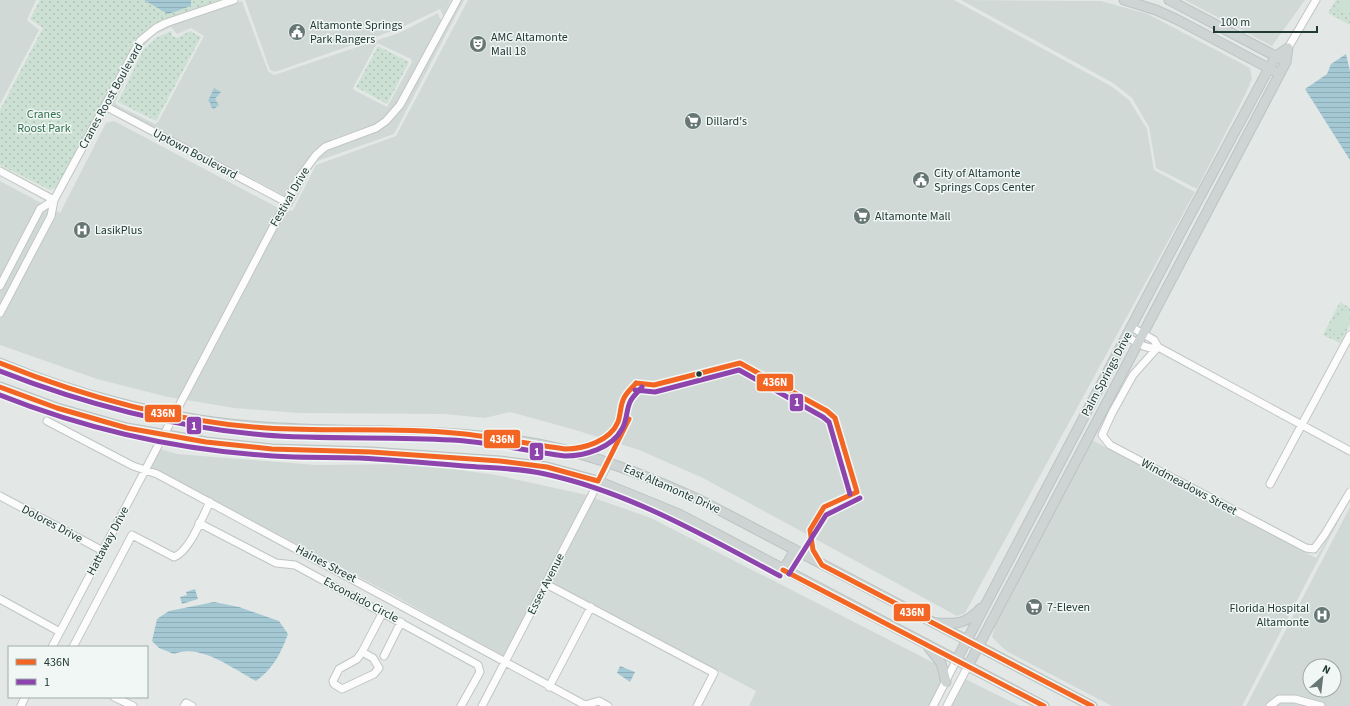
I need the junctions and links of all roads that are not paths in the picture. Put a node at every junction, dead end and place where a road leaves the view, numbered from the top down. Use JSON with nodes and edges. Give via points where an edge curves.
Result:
{"nodes":[{"id":1,"x":234,"y":0,"type":"edge"},
{"id":2,"x":457,"y":0,"type":"edge"},
{"id":3,"x":1124,"y":0,"type":"edge"},
{"id":4,"x":1169,"y":0,"type":"edge"},
{"id":5,"x":1316,"y":0,"type":"edge"},
{"id":6,"x":1288,"y":48,"type":"junction"},
{"id":7,"x":1276,"y":56,"type":"junction"},
{"id":8,"x":1286,"y":62,"type":"junction"},
{"id":9,"x":1269,"y":68,"type":"junction"},
{"id":10,"x":1279,"y":74,"type":"junction"},
{"id":11,"x":104,"y":106,"type":"junction"},
{"id":12,"x":0,"y":171,"type":"edge"},
{"id":13,"x":54,"y":200,"type":"junction"},
{"id":14,"x":286,"y":202,"type":"junction"},
{"id":15,"x":0,"y":286,"type":"edge"},
{"id":16,"x":0,"y":313,"type":"edge"},
{"id":17,"x":1131,"y":327,"type":"junction"},
{"id":18,"x":1142,"y":333,"type":"junction"},
{"id":19,"x":1126,"y":336,"type":"junction"},
{"id":20,"x":1350,"y":336,"type":"edge"},
{"id":21,"x":1137,"y":342,"type":"junction"},
{"id":22,"x":1158,"y":347,"type":"junction"},
{"id":23,"x":0,"y":363,"type":"edge"},
{"id":24,"x":0,"y":387,"type":"edge"},
{"id":25,"x":174,"y":414,"type":"junction"},
{"id":26,"x":47,"y":421,"type":"dead end"},
{"id":27,"x":1302,"y":424,"type":"junction"},
{"id":28,"x":164,"y":435,"type":"junction"},
{"id":29,"x":1350,"y":451,"type":"edge"},
{"id":30,"x":609,"y":462,"type":"junction"},
{"id":31,"x":146,"y":470,"type":"junction"},
{"id":32,"x":598,"y":481,"type":"junction"},
{"id":33,"x":1270,"y":484,"type":"dead end"},
{"id":34,"x":1350,"y":492,"type":"edge"},
{"id":35,"x":0,"y":496,"type":"edge"},
{"id":36,"x":210,"y":502,"type":"junction"},
{"id":37,"x":199,"y":523,"type":"junction"},
{"id":38,"x":794,"y":550,"type":"junction"},
{"id":39,"x":103,"y":551,"type":"junction"},
{"id":40,"x":783,"y":570,"type":"junction"},
{"id":41,"x":546,"y":584,"type":"junction"},
{"id":42,"x":0,"y":600,"type":"edge"},
{"id":43,"x":988,"y":602,"type":"junction"},
{"id":44,"x":591,"y":608,"type":"junction"},
{"id":45,"x":383,"y":612,"type":"junction"},
{"id":46,"x":401,"y":622,"type":"junction"},
{"id":47,"x":932,"y":623,"type":"junction"},
{"id":48,"x":60,"y":632,"type":"junction"},
{"id":49,"x":967,"y":641,"type":"junction"},
{"id":50,"x":927,"y":645,"type":"junction"},
{"id":51,"x":53,"y":646,"type":"edge"},
{"id":52,"x":74,"y":646,"type":"edge"},
{"id":53,"x":978,"y":647,"type":"junction"},
{"id":54,"x":362,"y":652,"type":"junction"},
{"id":55,"x":384,"y":656,"type":"dead end"},
{"id":56,"x":956,"y":660,"type":"junction"},
{"id":57,"x":504,"y":663,"type":"junction"},
{"id":58,"x":968,"y":666,"type":"junction"},
{"id":59,"x":946,"y":682,"type":"junction"},
{"id":60,"x":549,"y":687,"type":"junction"},
{"id":61,"x":116,"y":698,"type":"edge"},
{"id":62,"x":585,"y":705,"type":"edge"},
{"id":63,"x":133,"y":706,"type":"edge"},
{"id":64,"x":184,"y":706,"type":"edge"},
{"id":65,"x":192,"y":706,"type":"edge"},
{"id":66,"x":461,"y":706,"type":"edge"},
{"id":67,"x":482,"y":706,"type":"edge"},
{"id":68,"x":608,"y":706,"type":"edge"},
{"id":69,"x":697,"y":706,"type":"edge"},
{"id":70,"x":933,"y":706,"type":"edge"},
{"id":71,"x":947,"y":706,"type":"edge"},
{"id":72,"x":1044,"y":706,"type":"edge"},
{"id":73,"x":1092,"y":706,"type":"edge"},
{"id":74,"x":1270,"y":706,"type":"edge"},
{"id":75,"x":1321,"y":706,"type":"edge"}],
"edges":[{"from":1,"to":11,"type":"street","name":"Cranes Roost Boulevard","via":[[166,23],[147,34],[135,48]]},
{"from":2,"to":14,"type":"street","name":"Festival Drive","via":[[400,105],[376,128],[334,142],[316,155]]},
{"from":3,"to":9,"type":"main road","via":[[1176,19]]},
{"from":4,"to":7,"type":"main road"},
{"from":5,"to":6,"type":"street","name":"Palm Springs Drive"},
{"from":6,"to":7,"type":"main road","name":"Palm Springs Drive"},
{"from":6,"to":8,"type":"main road","name":"Palm Springs Drive"},
{"from":7,"to":8,"type":"main road"},
{"from":7,"to":9,"type":"main road","name":"Palm Springs Drive"},
{"from":8,"to":10,"type":"main road","name":"Palm Springs Drive"},
{"from":9,"to":10,"type":"main road"},
{"from":9,"to":17,"type":"main road","name":"Palm Springs Drive"},
{"from":10,"to":18,"type":"main road","name":"Palm Springs Drive"},
{"from":11,"to":13,"type":"street","name":"Cranes Roost Boulevard"},
{"from":11,"to":14,"type":"street","name":"Uptown Boulevard"},
{"from":12,"to":13,"type":"street"},
{"from":13,"to":15,"type":"street","name":"Cranes Roost Boulevard","via":[[40,209]]},
{"from":13,"to":16,"type":"street","name":"Cranes Roost Boulevard","via":[[51,216]]},
{"from":14,"to":25,"type":"street","name":"Festival Drive"},
{"from":17,"to":18,"type":"street"},
{"from":17,"to":19,"type":"main road","name":"Palm Springs Drive"},
{"from":18,"to":21,"type":"main road","name":"Palm Springs Drive"},
{"from":18,"to":22,"type":"street","via":[[1154,340]]},
{"from":19,"to":21,"type":"street"},
{"from":19,"to":43,"type":"main road","name":"Palm Springs Drive"},
{"from":20,"to":27,"type":"street"},
{"from":21,"to":22,"type":"street","via":[[1152,349]]},
{"from":21,"to":53,"type":"main road","name":"Palm Springs Drive"},
{"from":22,"to":27,"type":"street"},
{"from":22,"to":34,"type":"street","name":"Windmeadows Street","via":[[1133,375],[1112,413],[1102,435],[1110,445],[1306,548],[1314,549]]},
{"from":23,"to":25,"type":"main road","name":"East Altamonte Drive","via":[[74,390]]},
{"from":24,"to":28,"type":"main road","via":[[57,408],[127,428]]},
{"from":25,"to":28,"type":"street","name":"Festival Drive"},
{"from":25,"to":30,"type":"main road","name":"East Altamonte Drive","via":[[239,425],[420,430],[485,436],[538,443]]},
{"from":26,"to":31,"type":"street","name":"Haines Street","via":[[133,466]]},
{"from":27,"to":29,"type":"street"},
{"from":27,"to":33,"type":"street"},
{"from":28,"to":31,"type":"street","name":"Hattaway Drive"},
{"from":28,"to":32,"type":"main road","via":[[272,449],[371,452],[500,461],[547,467]]},
{"from":30,"to":32,"type":"street","name":"Essex Avenue"},
{"from":30,"to":38,"type":"main road","name":"East Altamonte Drive","via":[[706,503]]},
{"from":31,"to":36,"type":"street","name":"Haines Street"},
{"from":31,"to":39,"type":"street","name":"Hattaway Drive"},
{"from":32,"to":40,"type":"main road","via":[[679,514]]},
{"from":32,"to":41,"type":"street","name":"Essex Avenue"},
{"from":35,"to":39,"type":"street","name":"Dolores Drive"},
{"from":36,"to":37,"type":"street"},
{"from":36,"to":57,"type":"street","name":"Haines Street","via":[[486,650]]},
{"from":37,"to":45,"type":"street","name":"Escondido Circle","via":[[276,563],[295,565]]},
{"from":37,"to":52,"type":"street","via":[[189,543],[180,555],[174,557],[132,535]]},
{"from":38,"to":40,"type":"main road"},
{"from":38,"to":47,"type":"main road","name":"East Altamonte Drive"},
{"from":39,"to":48,"type":"street","name":"Hattaway Drive"},
{"from":40,"to":50,"type":"main road"},
{"from":41,"to":44,"type":"street"},
{"from":41,"to":57,"type":"street","name":"Essex Avenue"},
{"from":42,"to":48,"type":"street"},
{"from":43,"to":47,"type":"main road","via":[[974,616],[958,624]]},
{"from":43,"to":49,"type":"main road","name":"Palm Springs Drive"},
{"from":44,"to":60,"type":"street"},
{"from":44,"to":69,"type":"street","via":[[714,673]]},
{"from":45,"to":46,"type":"street","name":"Escondido Circle"},
{"from":45,"to":54,"type":"street"},
{"from":46,"to":55,"type":"street"},
{"from":46,"to":66,"type":"street","name":"Escondido Circle","via":[[478,665],[480,672]]},
{"from":47,"to":49,"type":"main road","name":"East Altamonte Drive"},
{"from":48,"to":51,"type":"street","name":"Hattaway Drive"},
{"from":49,"to":53,"type":"main road","name":"East Altamonte Drive"},
{"from":49,"to":56,"type":"main road","name":"Palm Springs Drive"},
{"from":50,"to":56,"type":"main road"},
{"from":50,"to":59,"type":"main road","via":[[941,663]]},
{"from":53,"to":58,"type":"main road","name":"Palm Springs Drive"},
{"from":53,"to":73,"type":"main road","name":"East Altamonte Drive"},
{"from":54,"to":54,"type":"street","via":[[357,659],[339,668],[333,681],[338,688],[342,689],[374,674],[378,668],[373,658]]},
{"from":56,"to":58,"type":"main road"},
{"from":56,"to":59,"type":"street","name":"Palm Springs Drive"},
{"from":57,"to":60,"type":"street","name":"Haines Street"},
{"from":57,"to":67,"type":"street","name":"Essex Avenue"},
{"from":58,"to":71,"type":"street","name":"Palm Springs Drive"},
{"from":58,"to":72,"type":"main road"},
{"from":59,"to":70,"type":"street","name":"Palm Springs Drive"},
{"from":60,"to":62,"type":"street","name":"Haines Street"},
{"from":61,"to":63,"type":"street"},
{"from":62,"to":68,"type":"street","via":[[599,701]]},
{"from":64,"to":65,"type":"street","via":[[186,703]]},
{"from":74,"to":75,"type":"street","via":[[1278,699],[1295,699]]}]}
